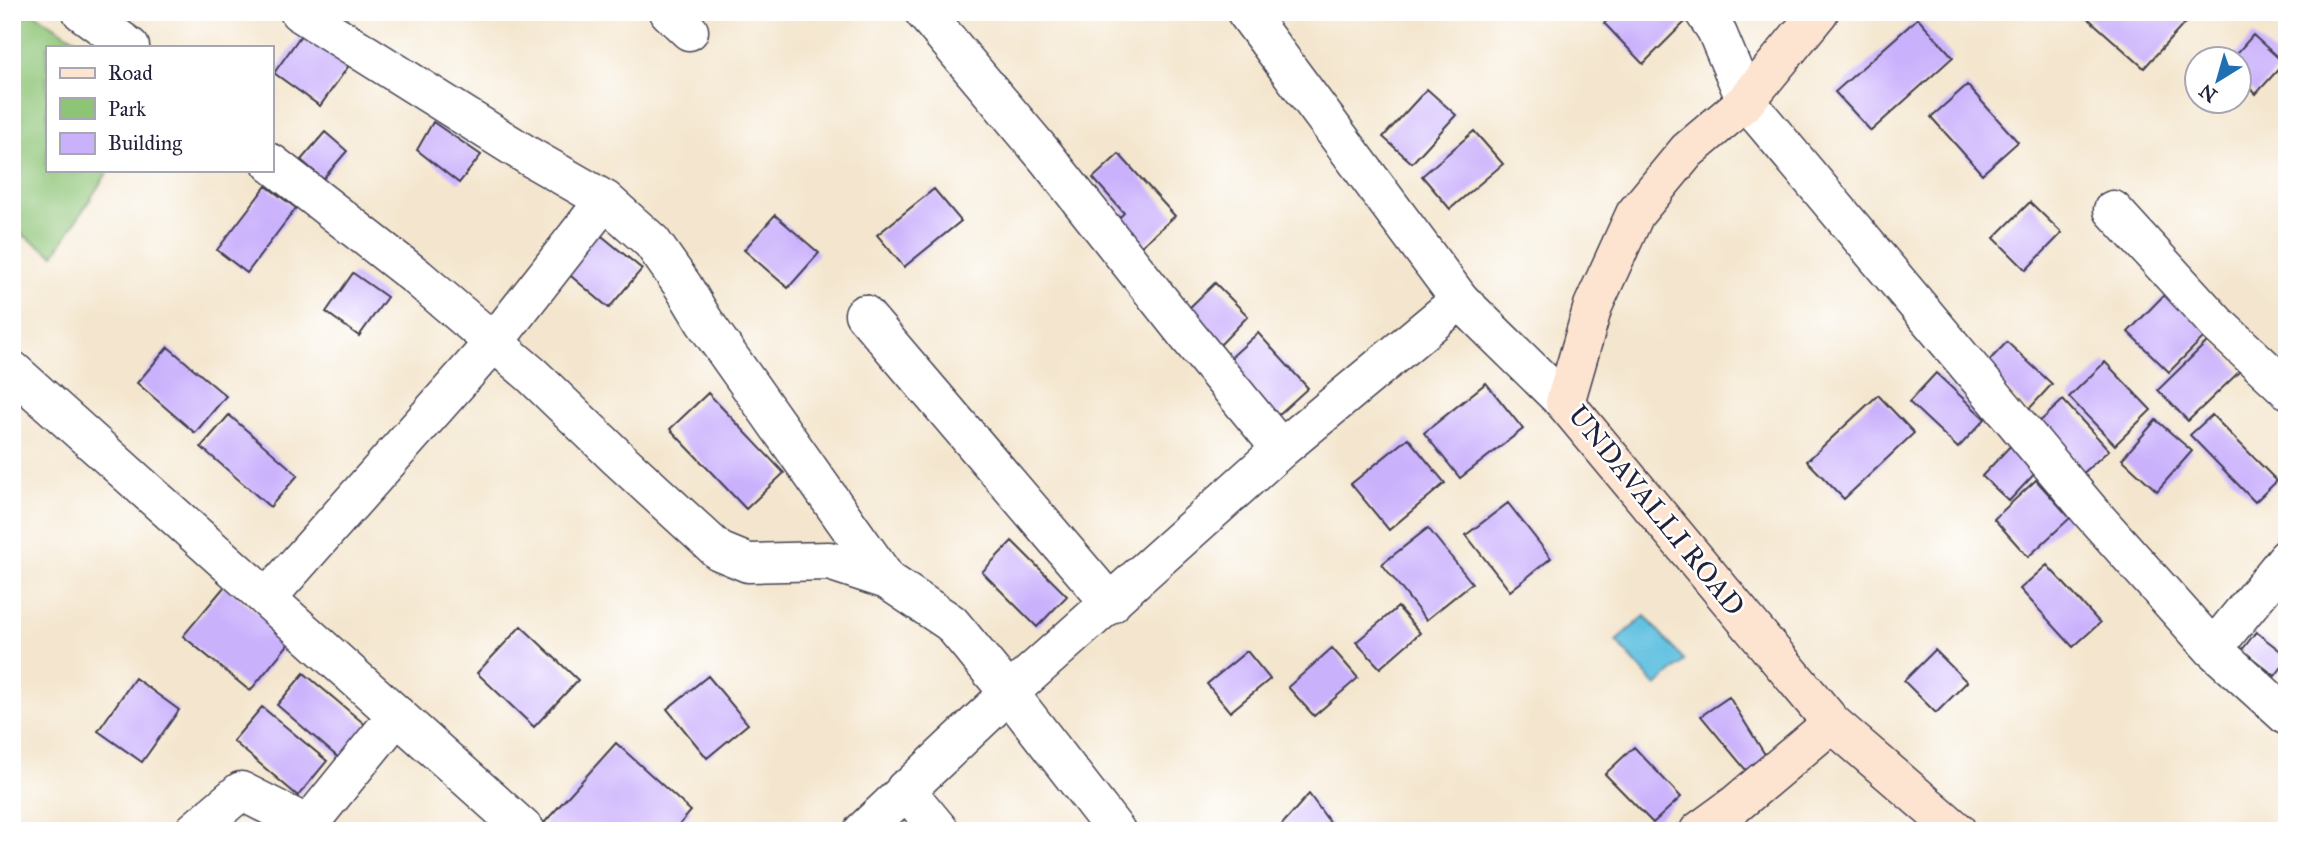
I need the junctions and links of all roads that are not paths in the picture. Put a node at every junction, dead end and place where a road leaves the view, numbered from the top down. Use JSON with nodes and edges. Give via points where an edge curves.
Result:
{"nodes":[{"id":1,"x":82,"y":12,"type":"edge"},
{"id":2,"x":299,"y":12,"type":"edge"},
{"id":3,"x":925,"y":12,"type":"edge"},
{"id":4,"x":1246,"y":12,"type":"edge"},
{"id":5,"x":1704,"y":12,"type":"edge"},
{"id":6,"x":1819,"y":12,"type":"edge"},
{"id":7,"x":129,"y":46,"type":"edge"},
{"id":8,"x":1746,"y":101,"type":"junction"},
{"id":9,"x":273,"y":165,"type":"edge"},
{"id":10,"x":605,"y":200,"type":"junction"},
{"id":11,"x":2113,"y":209,"type":"dead end"},
{"id":12,"x":1460,"y":300,"type":"junction"},
{"id":13,"x":864,"y":314,"type":"dead end"},
{"id":14,"x":494,"y":342,"type":"junction"},
{"id":15,"x":12,"y":370,"type":"edge"},
{"id":16,"x":2287,"y":389,"type":"edge"},
{"id":17,"x":1565,"y":403,"type":"junction"},
{"id":18,"x":1282,"y":449,"type":"junction"},
{"id":19,"x":2287,"y":558,"type":"edge"},
{"id":20,"x":887,"y":580,"type":"junction"},
{"id":21,"x":267,"y":598,"type":"junction"},
{"id":22,"x":1111,"y":604,"type":"junction"},
{"id":23,"x":2213,"y":649,"type":"junction"},
{"id":24,"x":1009,"y":693,"type":"junction"},
{"id":25,"x":397,"y":715,"type":"junction"},
{"id":26,"x":2287,"y":716,"type":"edge"},
{"id":27,"x":1832,"y":723,"type":"junction"},
{"id":28,"x":905,"y":789,"type":"junction"},
{"id":29,"x":194,"y":831,"type":"edge"},
{"id":30,"x":526,"y":831,"type":"edge"},
{"id":31,"x":863,"y":831,"type":"edge"},
{"id":32,"x":940,"y":831,"type":"edge"},
{"id":33,"x":1116,"y":831,"type":"edge"},
{"id":34,"x":1699,"y":831,"type":"edge"},
{"id":35,"x":1957,"y":831,"type":"edge"}],
"edges":[{"from":1,"to":7,"type":"street"},
{"from":2,"to":10,"type":"street"},
{"from":3,"to":18,"type":"street"},
{"from":4,"to":12,"type":"street"},
{"from":5,"to":8,"type":"street"},
{"from":6,"to":8,"type":"main road","name":"UNDAVALLI ROAD"},
{"from":8,"to":17,"type":"main road","name":"UNDAVALLI ROAD","via":[[1687,152],[1635,214],[1593,306]]},
{"from":8,"to":23,"type":"street","via":[[2090,511]]},
{"from":9,"to":14,"type":"street"},
{"from":10,"to":14,"type":"street"},
{"from":10,"to":20,"type":"street","via":[[652,242]]},
{"from":11,"to":16,"type":"street","via":[[2217,324]]},
{"from":12,"to":17,"type":"street"},
{"from":12,"to":18,"type":"street"},
{"from":13,"to":22,"type":"street"},
{"from":14,"to":20,"type":"street","via":[[719,551],[748,563],[830,561]]},
{"from":14,"to":21,"type":"street"},
{"from":15,"to":21,"type":"street"},
{"from":17,"to":27,"type":"main road","name":"UNDAVALLI ROAD"},
{"from":18,"to":22,"type":"street"},
{"from":19,"to":23,"type":"street"},
{"from":20,"to":24,"type":"street","via":[[951,623]]},
{"from":21,"to":25,"type":"street"},
{"from":22,"to":24,"type":"street"},
{"from":23,"to":26,"type":"street"},
{"from":24,"to":28,"type":"street"},
{"from":24,"to":33,"type":"street"},
{"from":25,"to":29,"type":"street","via":[[308,825],[241,791]]},
{"from":25,"to":30,"type":"street"},
{"from":27,"to":34,"type":"main road"},
{"from":27,"to":35,"type":"main road","name":"UNDAVALLI ROAD"},
{"from":28,"to":31,"type":"street"},
{"from":28,"to":32,"type":"street"}]}
